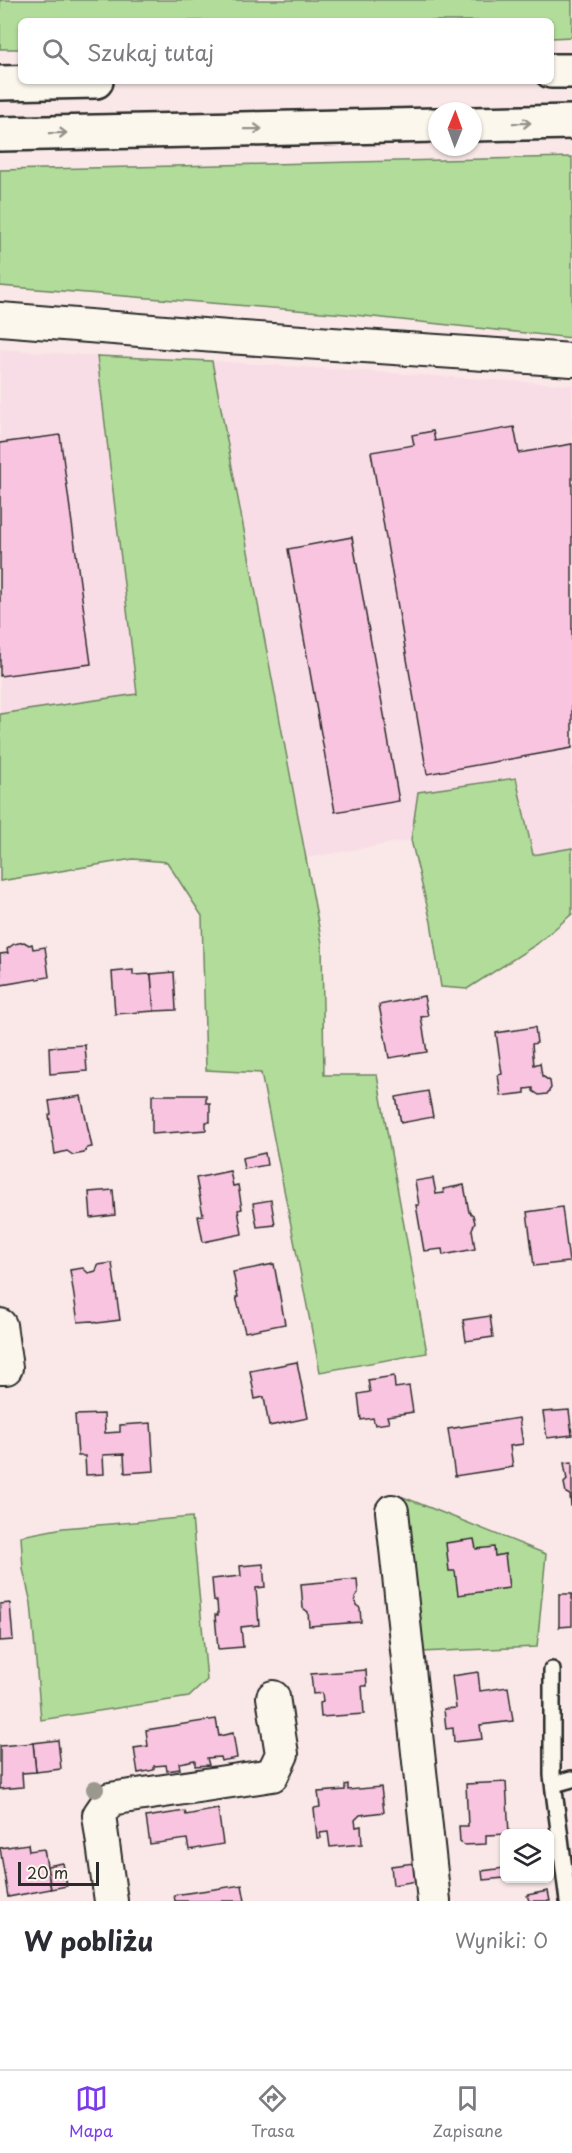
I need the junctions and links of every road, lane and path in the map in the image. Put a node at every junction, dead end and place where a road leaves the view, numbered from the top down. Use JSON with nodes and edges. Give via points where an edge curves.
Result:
{"nodes":[{"id":1,"x":554,"y":71,"type":"edge"},
{"id":2,"x":572,"y":71,"type":"edge"},
{"id":3,"x":0,"y":83,"type":"edge"},
{"id":4,"x":18,"y":83,"type":"edge"},
{"id":5,"x":572,"y":122,"type":"edge"},
{"id":6,"x":482,"y":124,"type":"edge"},
{"id":7,"x":428,"y":125,"type":"edge"},
{"id":8,"x":0,"y":134,"type":"edge"},
{"id":9,"x":0,"y":318,"type":"edge"},
{"id":10,"x":572,"y":360,"type":"edge"},
{"id":11,"x":0,"y":1325,"type":"edge"},
{"id":12,"x":0,"y":1368,"type":"edge"},
{"id":13,"x":392,"y":1511,"type":"dead end"},
{"id":14,"x":552,"y":1670,"type":"dead end"},
{"id":15,"x":273,"y":1697,"type":"dead end"},
{"id":16,"x":572,"y":1779,"type":"edge"},
{"id":17,"x":554,"y":1784,"type":"junction"},
{"id":18,"x":111,"y":1901,"type":"edge"},
{"id":19,"x":434,"y":1901,"type":"edge"},
{"id":20,"x":568,"y":1901,"type":"edge"}],
"edges":[{"from":1,"to":2,"type":"highway"},
{"from":3,"to":4,"type":"highway"},
{"from":6,"to":5,"type":"highway","one_way":true},
{"from":8,"to":7,"type":"highway","one_way":true},
{"from":9,"to":10,"type":"street"},
{"from":11,"to":12,"type":"street","via":[[6,1368]]},
{"from":13,"to":19,"type":"street"},
{"from":14,"to":17,"type":"lane"},
{"from":15,"to":18,"type":"street","via":[[282,1754],[272,1775],[110,1798],[99,1815]]},
{"from":16,"to":17,"type":"lane"},
{"from":17,"to":20,"type":"lane"}]}
